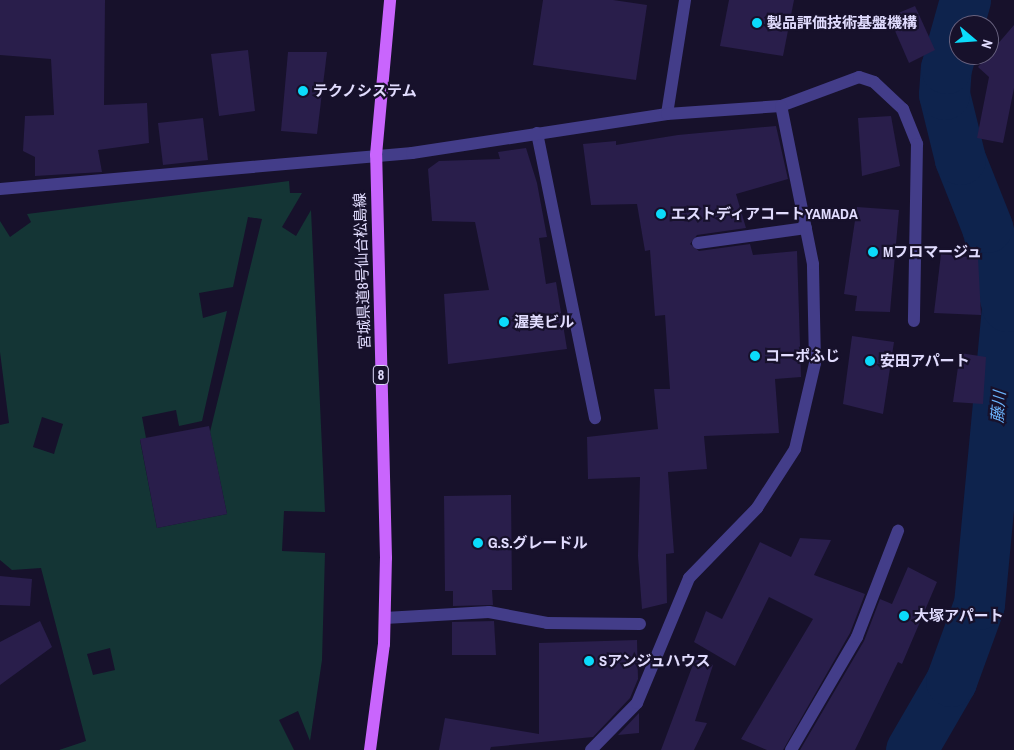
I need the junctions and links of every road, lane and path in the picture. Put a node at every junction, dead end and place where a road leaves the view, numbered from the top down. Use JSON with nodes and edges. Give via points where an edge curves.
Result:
{"nodes":[{"id":1,"x":390,"y":0,"type":"edge"},
{"id":2,"x":685,"y":0,"type":"edge"},
{"id":3,"x":780,"y":106,"type":"junction"},
{"id":4,"x":667,"y":114,"type":"junction"},
{"id":5,"x":537,"y":133,"type":"junction"},
{"id":6,"x":376,"y":155,"type":"junction"},
{"id":7,"x":0,"y":189,"type":"edge"},
{"id":8,"x":806,"y":228,"type":"junction"},
{"id":9,"x":698,"y":243,"type":"dead end"},
{"id":10,"x":914,"y":322,"type":"dead end"},
{"id":11,"x":594,"y":418,"type":"dead end"},
{"id":12,"x":898,"y":531,"type":"dead end"},
{"id":13,"x":385,"y":618,"type":"junction"},
{"id":14,"x":640,"y":624,"type":"dead end"},
{"id":15,"x":370,"y":750,"type":"edge"},
{"id":16,"x":591,"y":750,"type":"edge"},
{"id":17,"x":791,"y":750,"type":"edge"}],
"edges":[{"from":1,"to":6,"type":"main road","name":"宮城県道8号仙台松島線","number":"8"},
{"from":2,"to":4,"type":"street"},
{"from":3,"to":4,"type":"street"},
{"from":3,"to":8,"type":"street"},
{"from":3,"to":10,"type":"street","via":[[859,77],[874,82],[903,110],[917,144]]},
{"from":4,"to":5,"type":"street"},
{"from":5,"to":6,"type":"street","via":[[412,153]]},
{"from":5,"to":11,"type":"street"},
{"from":6,"to":7,"type":"street"},
{"from":6,"to":13,"type":"main road","name":"宮城県道8号仙台松島線","number":"8"},
{"from":8,"to":9,"type":"street"},
{"from":8,"to":16,"type":"street","via":[[813,264],[815,363],[795,449],[757,508],[689,578],[637,703]]},
{"from":12,"to":17,"type":"street","via":[[857,637]]},
{"from":13,"to":14,"type":"street","via":[[489,612],[547,623]]},
{"from":13,"to":15,"type":"main road","name":"宮城県道8号仙台松島線","number":"8","via":[[380,693]]}]}
